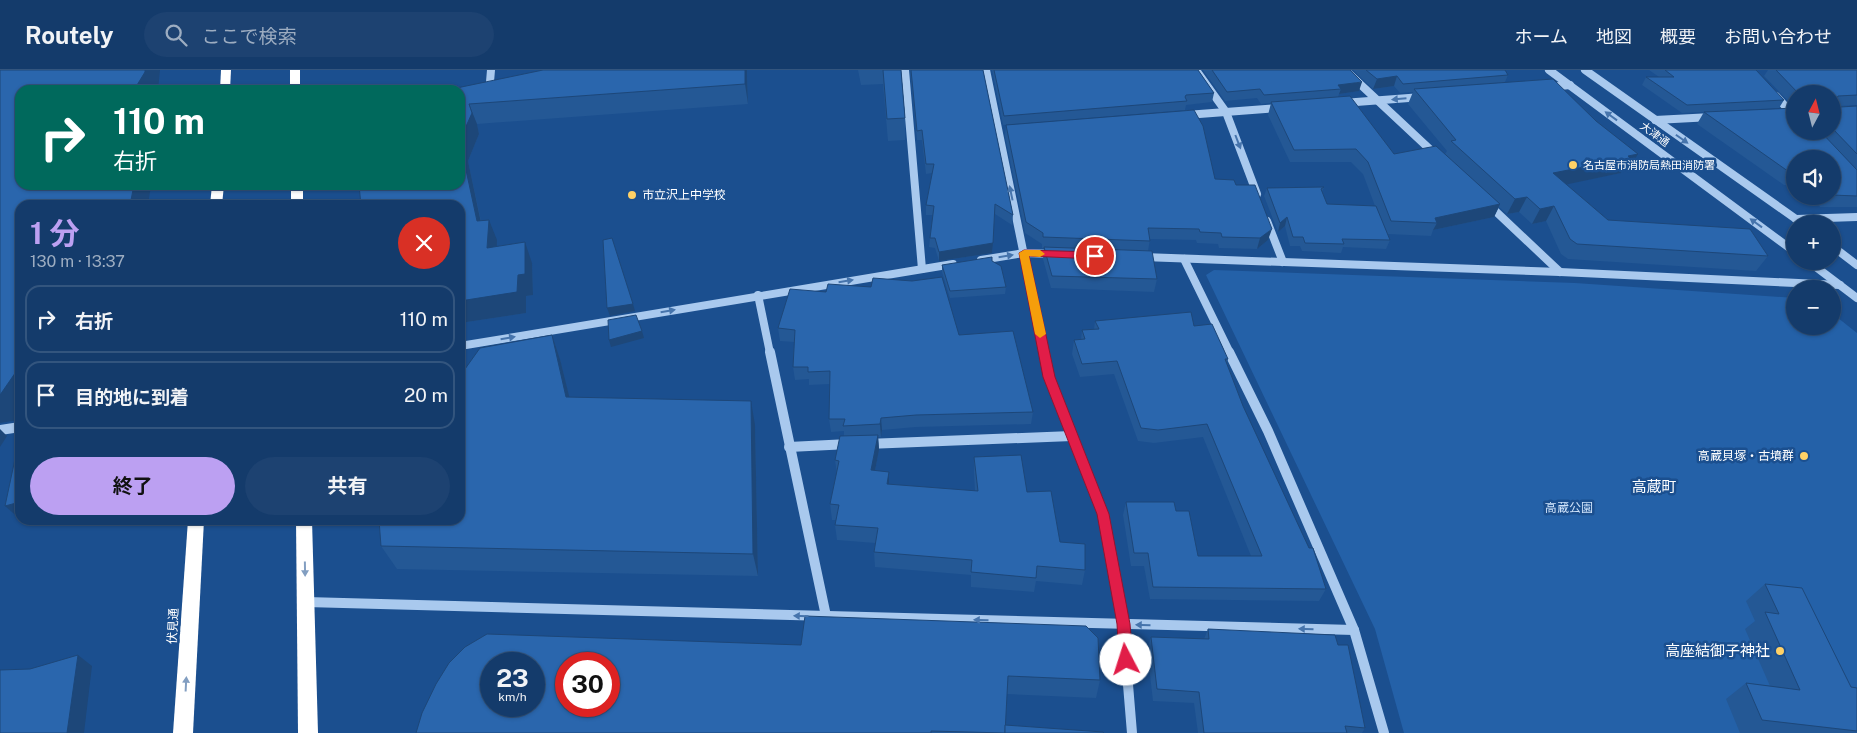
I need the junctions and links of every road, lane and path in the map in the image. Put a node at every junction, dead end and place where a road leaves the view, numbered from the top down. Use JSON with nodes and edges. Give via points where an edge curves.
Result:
{"nodes":[{"id":1,"x":226,"y":70,"type":"edge"},
{"id":2,"x":295,"y":70,"type":"edge"},
{"id":3,"x":491,"y":70,"type":"edge"},
{"id":4,"x":905,"y":70,"type":"edge"},
{"id":5,"x":986,"y":70,"type":"edge"},
{"id":6,"x":1196,"y":70,"type":"edge"},
{"id":7,"x":1345,"y":70,"type":"edge"},
{"id":8,"x":1549,"y":70,"type":"edge"},
{"id":9,"x":1585,"y":70,"type":"edge"},
{"id":10,"x":500,"y":81,"type":"edge"},
{"id":11,"x":490,"y":82,"type":"junction"},
{"id":12,"x":481,"y":84,"type":"edge"},
{"id":13,"x":224,"y":85,"type":"edge"},
{"id":14,"x":295,"y":85,"type":"edge"},
{"id":15,"x":1570,"y":85,"type":"junction"},
{"id":16,"x":1545,"y":87,"type":"edge"},
{"id":17,"x":1772,"y":92,"type":"edge"},
{"id":18,"x":1427,"y":96,"type":"edge"},
{"id":19,"x":1377,"y":100,"type":"junction"},
{"id":20,"x":1340,"y":103,"type":"edge"},
{"id":21,"x":1786,"y":106,"type":"edge"},
{"id":22,"x":1292,"y":107,"type":"edge"},
{"id":23,"x":1226,"y":112,"type":"junction"},
{"id":24,"x":1177,"y":116,"type":"edge"},
{"id":25,"x":1716,"y":117,"type":"edge"},
{"id":26,"x":1654,"y":120,"type":"junction"},
{"id":27,"x":1008,"y":130,"type":"edge"},
{"id":28,"x":998,"y":131,"type":"junction"},
{"id":29,"x":1441,"y":160,"type":"edge"},
{"id":30,"x":1260,"y":200,"type":"edge"},
{"id":31,"x":1483,"y":200,"type":"edge"},
{"id":32,"x":1263,"y":209,"type":"edge"},
{"id":33,"x":1791,"y":215,"type":"edge"},
{"id":34,"x":1857,"y":217,"type":"edge"},
{"id":35,"x":1841,"y":218,"type":"edge"},
{"id":36,"x":1786,"y":245,"type":"edge"},
{"id":37,"x":1024,"y":253,"type":"junction"},
{"id":38,"x":1841,"y":253,"type":"edge"},
{"id":39,"x":1061,"y":254,"type":"edge"},
{"id":40,"x":1137,"y":257,"type":"edge"},
{"id":41,"x":1184,"y":259,"type":"junction"},
{"id":42,"x":968,"y":262,"type":"edge"},
{"id":43,"x":1283,"y":262,"type":"junction"},
{"id":44,"x":959,"y":263,"type":"edge"},
{"id":45,"x":1857,"y":265,"type":"edge"},
{"id":46,"x":922,"y":269,"type":"junction"},
{"id":47,"x":1820,"y":270,"type":"edge"},
{"id":48,"x":1560,"y":272,"type":"junction"},
{"id":49,"x":1833,"y":280,"type":"edge"},
{"id":50,"x":1786,"y":282,"type":"edge"},
{"id":51,"x":1841,"y":286,"type":"edge"},
{"id":52,"x":758,"y":295,"type":"junction"},
{"id":53,"x":1857,"y":298,"type":"edge"},
{"id":54,"x":465,"y":345,"type":"edge"},
{"id":55,"x":15,"y":428,"type":"edge"},
{"id":56,"x":0,"y":430,"type":"edge"},
{"id":57,"x":1072,"y":436,"type":"junction"},
{"id":58,"x":789,"y":447,"type":"junction"},
{"id":59,"x":196,"y":525,"type":"edge"},
{"id":60,"x":304,"y":525,"type":"edge"},
{"id":61,"x":306,"y":602,"type":"junction"},
{"id":62,"x":826,"y":616,"type":"junction"},
{"id":63,"x":1123,"y":624,"type":"junction"},
{"id":64,"x":1354,"y":630,"type":"junction"},
{"id":65,"x":182,"y":733,"type":"edge"},
{"id":66,"x":308,"y":733,"type":"edge"},
{"id":67,"x":1132,"y":733,"type":"edge"},
{"id":68,"x":1384,"y":733,"type":"edge"}],
"edges":[{"from":1,"to":13,"type":"highway"},
{"from":2,"to":14,"type":"highway"},
{"from":3,"to":11,"type":"street"},
{"from":4,"to":46,"type":"street"},
{"from":5,"to":28,"type":"street"},
{"from":6,"to":23,"type":"street"},
{"from":7,"to":19,"type":"street"},
{"from":8,"to":15,"type":"street","name":"大津通"},
{"from":9,"to":26,"type":"street","name":"大津通"},
{"from":10,"to":11,"type":"street"},
{"from":11,"to":12,"type":"street"},
{"from":15,"to":16,"type":"street"},
{"from":36,"to":15,"type":"street","name":"大津通","one_way":true},
{"from":17,"to":21,"type":"street"},
{"from":18,"to":19,"type":"street","one_way":true},
{"from":19,"to":20,"type":"street"},
{"from":19,"to":29,"type":"street"},
{"from":22,"to":23,"type":"street"},
{"from":23,"to":24,"type":"street"},
{"from":23,"to":30,"type":"street","one_way":true},
{"from":25,"to":26,"type":"street"},
{"from":26,"to":33,"type":"street","name":"大津通","one_way":true},
{"from":27,"to":28,"type":"street"},
{"from":37,"to":28,"type":"street","one_way":true},
{"from":31,"to":48,"type":"street"},
{"from":32,"to":43,"type":"street"},
{"from":34,"to":35,"type":"street"},
{"from":37,"to":39,"type":"street"},
{"from":42,"to":37,"type":"street","one_way":true},
{"from":37,"to":57,"type":"street","via":[[1049,377]]},
{"from":38,"to":45,"type":"street"},
{"from":40,"to":41,"type":"street"},
{"from":41,"to":43,"type":"street"},
{"from":41,"to":64,"type":"street","via":[[1268,431]]},
{"from":43,"to":48,"type":"street"},
{"from":44,"to":46,"type":"street"},
{"from":52,"to":46,"type":"street","one_way":true},
{"from":47,"to":49,"type":"street"},
{"from":48,"to":50,"type":"street"},
{"from":51,"to":53,"type":"street"},
{"from":54,"to":52,"type":"street","one_way":true},
{"from":52,"to":58,"type":"street"},
{"from":55,"to":56,"type":"street"},
{"from":57,"to":58,"type":"street"},
{"from":57,"to":63,"type":"street","via":[[1103,514]]},
{"from":58,"to":62,"type":"street"},
{"from":65,"to":59,"type":"highway","name":"伏見通","one_way":true},
{"from":60,"to":61,"type":"highway","one_way":true},
{"from":62,"to":61,"type":"street","one_way":true},
{"from":61,"to":66,"type":"highway"},
{"from":63,"to":62,"type":"street","one_way":true},
{"from":64,"to":63,"type":"street","one_way":true},
{"from":63,"to":67,"type":"street"},
{"from":64,"to":68,"type":"street"}]}
